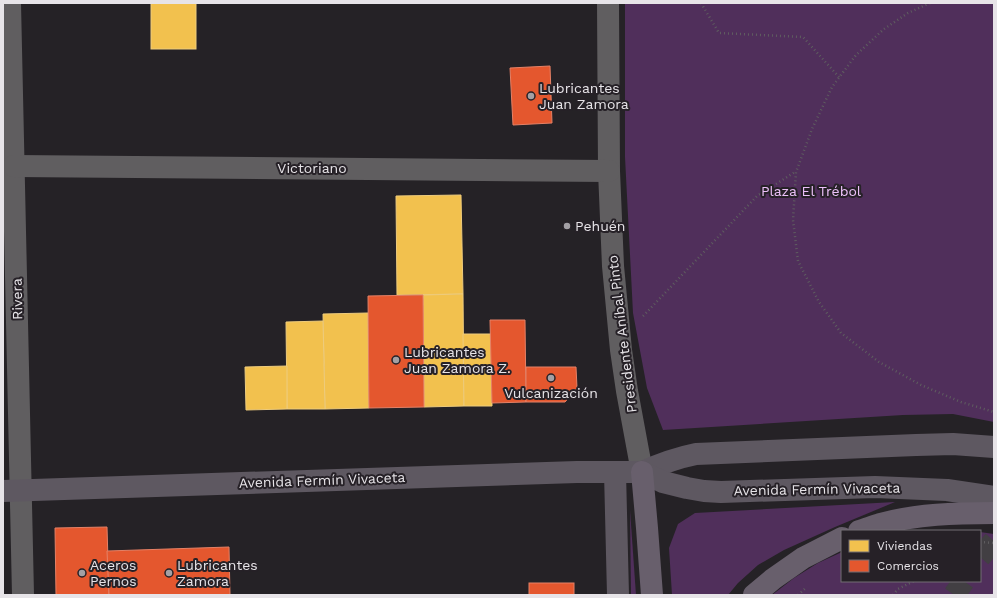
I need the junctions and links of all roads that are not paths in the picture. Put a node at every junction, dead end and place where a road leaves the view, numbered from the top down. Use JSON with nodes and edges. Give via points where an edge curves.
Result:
{"nodes":[{"id":1,"x":10,"y":3,"type":"edge"},
{"id":2,"x":608,"y":3,"type":"edge"},
{"id":3,"x":14,"y":166,"type":"junction"},
{"id":4,"x":610,"y":170,"type":"junction"},
{"id":5,"x":994,"y":448,"type":"edge"},
{"id":6,"x":615,"y":472,"type":"junction"},
{"id":7,"x":642,"y":472,"type":"junction"},
{"id":8,"x":12,"y":491,"type":"edge"},
{"id":9,"x":994,"y":497,"type":"edge"},
{"id":10,"x":994,"y":513,"type":"edge"},
{"id":11,"x":862,"y":530,"type":"edge"},
{"id":12,"x":841,"y":539,"type":"edge"},
{"id":13,"x":23,"y":595,"type":"edge"},
{"id":14,"x":618,"y":595,"type":"edge"},
{"id":15,"x":652,"y":595,"type":"edge"},
{"id":16,"x":754,"y":595,"type":"edge"}],
"edges":[{"from":1,"to":3,"type":"street","name":"Rivera"},
{"from":2,"to":4,"type":"street","name":"Presidente Aníbal Pinto"},
{"from":3,"to":4,"type":"street","name":"Victoriano"},
{"from":3,"to":8,"type":"street","name":"Rivera"},
{"from":4,"to":7,"type":"street","name":"Presidente Aníbal Pinto","via":[[613,266],[621,350]]},
{"from":5,"to":7,"type":"main road","name":"Avenida Fermín Vivaceta","via":[[916,444],[696,454],[679,457]]},
{"from":6,"to":7,"type":"main road","name":"Avenida Fermín Vivaceta"},
{"from":6,"to":8,"type":"main road","name":"Avenida Fermín Vivaceta"},
{"from":6,"to":14,"type":"main road"},
{"from":7,"to":9,"type":"main road","name":"Avenida Fermín Vivaceta","via":[[663,482],[704,491],[875,487],[947,490]]},
{"from":7,"to":15,"type":"highway"},
{"from":8,"to":13,"type":"street","name":"Rivera"},
{"from":10,"to":11,"type":"highway","via":[[907,518]]},
{"from":12,"to":16,"type":"highway","via":[[803,558]]}]}
